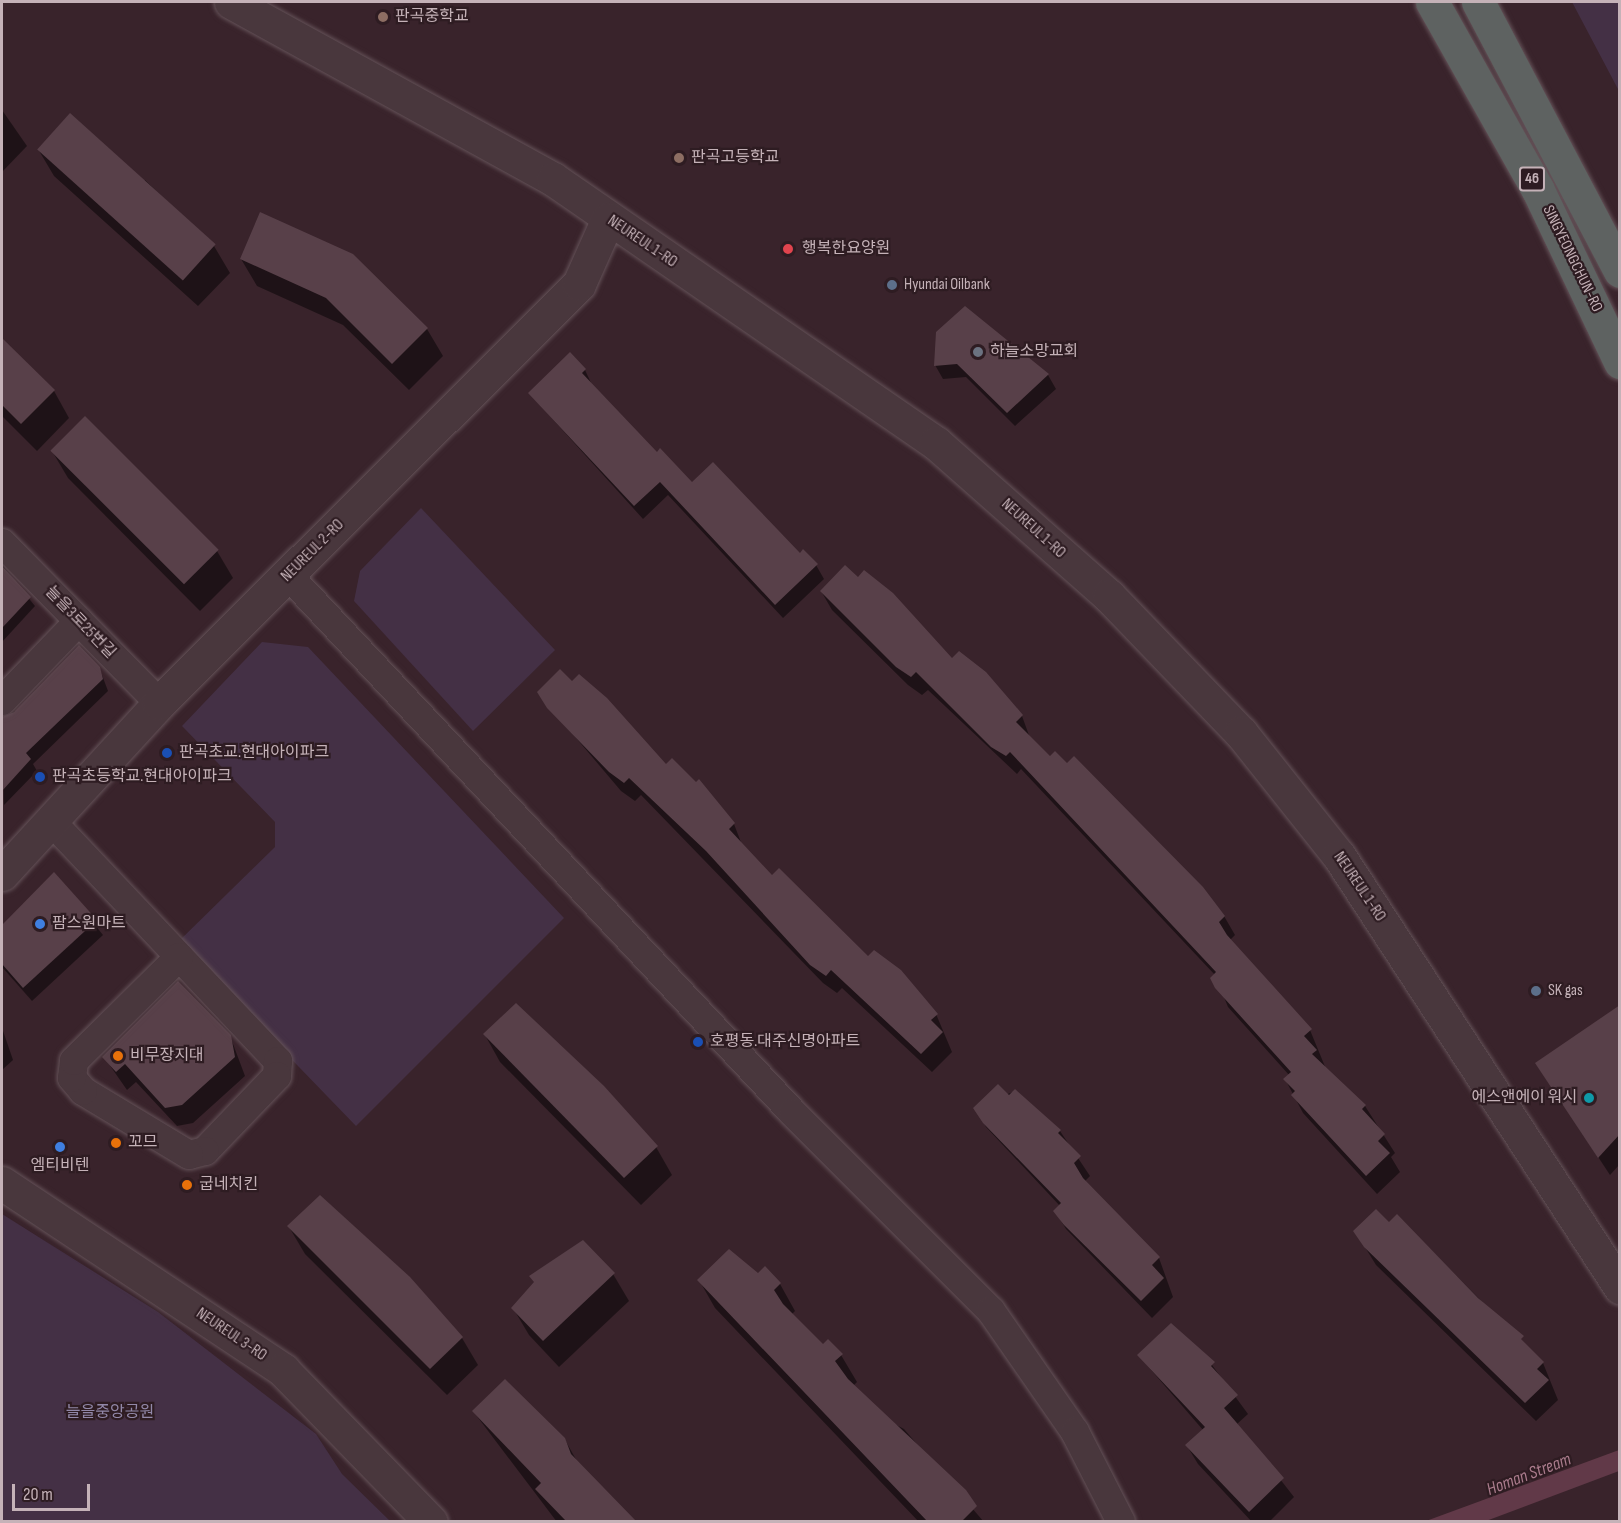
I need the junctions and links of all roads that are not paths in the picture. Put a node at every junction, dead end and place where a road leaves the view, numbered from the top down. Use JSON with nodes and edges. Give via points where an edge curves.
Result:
{"nodes":[{"id":1,"x":231,"y":2,"type":"edge"},
{"id":2,"x":1432,"y":2,"type":"edge"},
{"id":3,"x":1478,"y":2,"type":"edge"},
{"id":4,"x":608,"y":219,"type":"junction"},
{"id":5,"x":1620,"y":271,"type":"edge"},
{"id":6,"x":1620,"y":362,"type":"edge"},
{"id":7,"x":2,"y":543,"type":"edge"},
{"id":8,"x":288,"y":575,"type":"junction"},
{"id":9,"x":79,"y":621,"type":"junction"},
{"id":10,"x":2,"y":701,"type":"edge"},
{"id":11,"x":159,"y":704,"type":"junction"},
{"id":12,"x":52,"y":822,"type":"junction"},
{"id":13,"x":2,"y":874,"type":"edge"},
{"id":14,"x":179,"y":957,"type":"junction"},
{"id":15,"x":2,"y":1183,"type":"edge"},
{"id":16,"x":1620,"y":1287,"type":"edge"},
{"id":17,"x":432,"y":1521,"type":"edge"},
{"id":18,"x":1121,"y":1521,"type":"edge"}],
"edges":[{"from":1,"to":4,"type":"street","name":"NEUREUL 1-RO","via":[[553,179]]},
{"from":2,"to":6,"type":"highway","name":"SINGYEONGCHUN-RO","number":"46","via":[[1527,169]]},
{"from":3,"to":5,"type":"highway","number":"46"},
{"from":4,"to":8,"type":"street","name":"NEUREUL 2-RO","via":[[579,284]]},
{"from":4,"to":16,"type":"street","name":"NEUREUL 1-RO","via":[[936,443],[1109,596],[1241,734],[1339,856]]},
{"from":7,"to":9,"type":"street","name":"늘을3로25번길"},
{"from":8,"to":11,"type":"street","name":"NEUREUL 2-RO"},
{"from":8,"to":18,"type":"street","via":[[793,1113],[991,1311],[1075,1432]]},
{"from":9,"to":10,"type":"street"},
{"from":9,"to":11,"type":"street","name":"늘을3로25번길"},
{"from":11,"to":12,"type":"street","name":"NEUREUL 2-RO"},
{"from":12,"to":13,"type":"street","name":"NEUREUL 2-RO"},
{"from":12,"to":14,"type":"street"},
{"from":14,"to":14,"type":"street","via":[[278,1061],[277,1076],[205,1151],[189,1155],[83,1091],[72,1078],[75,1061]]},
{"from":15,"to":17,"type":"street","name":"NEUREUL 3-RO","via":[[283,1370]]}]}
